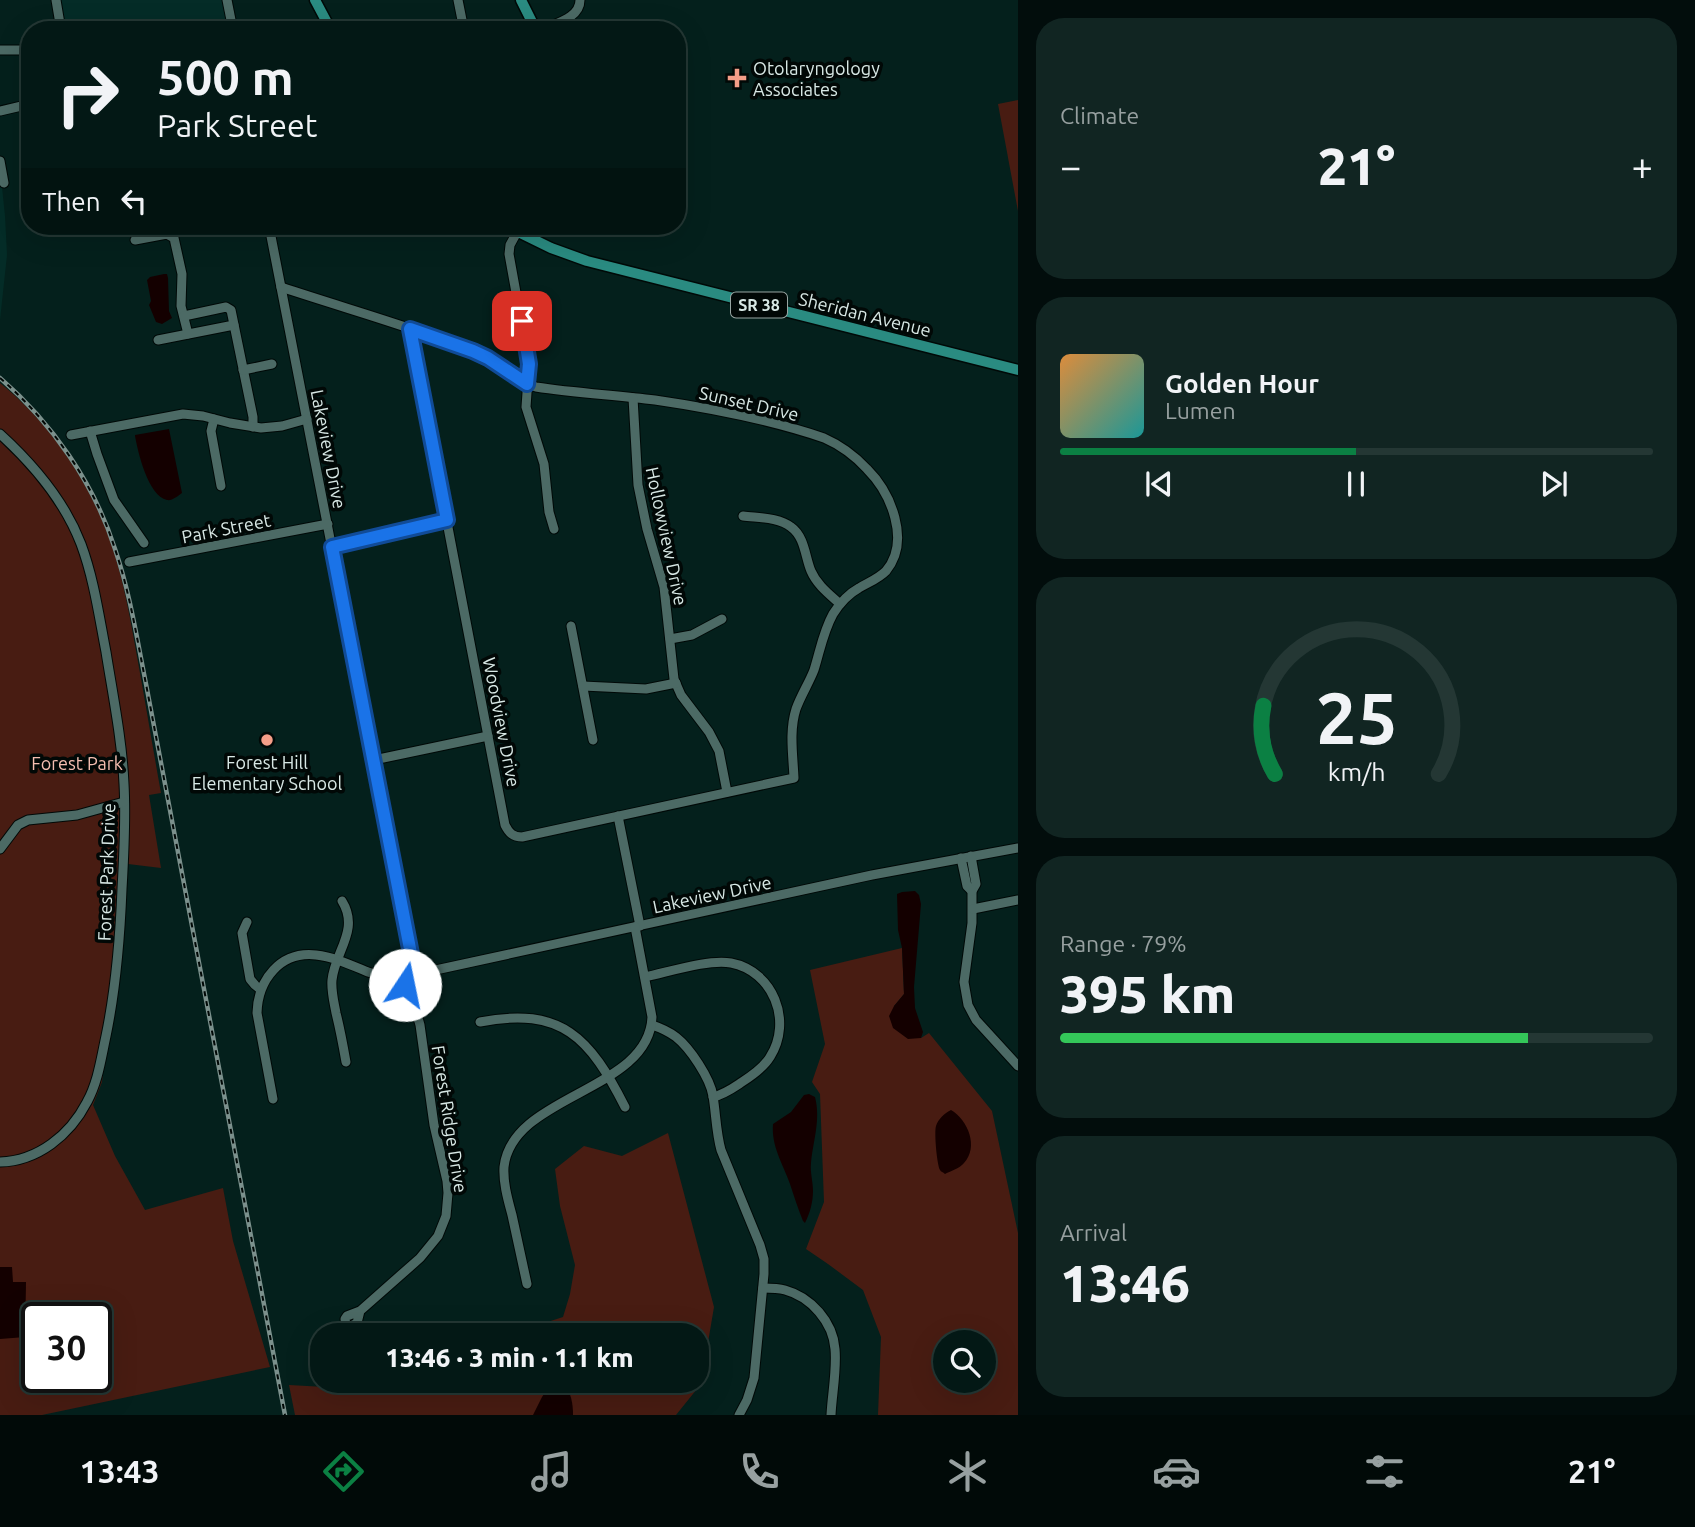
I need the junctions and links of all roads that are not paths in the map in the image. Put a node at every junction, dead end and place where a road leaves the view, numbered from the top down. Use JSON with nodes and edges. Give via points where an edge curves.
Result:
{"nodes":[{"id":1,"x":56,"y":0,"type":"edge"},
{"id":2,"x":227,"y":0,"type":"edge"},
{"id":3,"x":315,"y":0,"type":"edge"},
{"id":4,"x":458,"y":0,"type":"edge"},
{"id":5,"x":520,"y":0,"type":"edge"},
{"id":6,"x":580,"y":0,"type":"edge"},
{"id":7,"x":60,"y":21,"type":"edge"},
{"id":8,"x":231,"y":21,"type":"edge"},
{"id":9,"x":326,"y":21,"type":"edge"},
{"id":10,"x":462,"y":21,"type":"edge"},
{"id":11,"x":531,"y":21,"type":"edge"},
{"id":12,"x":561,"y":21,"type":"edge"},
{"id":13,"x":0,"y":50,"type":"edge"},
{"id":14,"x":21,"y":50,"type":"edge"},
{"id":15,"x":21,"y":106,"type":"edge"},
{"id":16,"x":0,"y":111,"type":"edge"},
{"id":17,"x":0,"y":161,"type":"edge"},
{"id":18,"x":4,"y":183,"type":"dead end"},
{"id":19,"x":162,"y":235,"type":"edge"},
{"id":20,"x":169,"y":235,"type":"edge"},
{"id":21,"x":271,"y":235,"type":"edge"},
{"id":22,"x":515,"y":235,"type":"edge"},
{"id":23,"x":528,"y":235,"type":"edge"},
{"id":24,"x":135,"y":240,"type":"dead end"},
{"id":25,"x":281,"y":287,"type":"junction"},
{"id":26,"x":184,"y":316,"type":"junction"},
{"id":27,"x":234,"y":325,"type":"junction"},
{"id":28,"x":410,"y":329,"type":"junction"},
{"id":29,"x":188,"y":334,"type":"junction"},
{"id":30,"x":159,"y":340,"type":"dead end"},
{"id":31,"x":272,"y":364,"type":"dead end"},
{"id":32,"x":243,"y":370,"type":"junction"},
{"id":33,"x":1018,"y":370,"type":"edge"},
{"id":34,"x":527,"y":384,"type":"junction"},
{"id":35,"x":633,"y":398,"type":"junction"},
{"id":36,"x":214,"y":419,"type":"junction"},
{"id":37,"x":307,"y":419,"type":"junction"},
{"id":38,"x":253,"y":427,"type":"junction"},
{"id":39,"x":90,"y":431,"type":"junction"},
{"id":40,"x":0,"y":435,"type":"edge"},
{"id":41,"x":71,"y":435,"type":"dead end"},
{"id":42,"x":221,"y":486,"type":"dead end"},
{"id":43,"x":743,"y":516,"type":"dead end"},
{"id":44,"x":447,"y":520,"type":"junction"},
{"id":45,"x":328,"y":524,"type":"junction"},
{"id":46,"x":554,"y":529,"type":"dead end"},
{"id":47,"x":144,"y":543,"type":"dead end"},
{"id":48,"x":332,"y":547,"type":"junction"},
{"id":49,"x":129,"y":562,"type":"dead end"},
{"id":50,"x":840,"y":604,"type":"junction"},
{"id":51,"x":722,"y":619,"type":"dead end"},
{"id":52,"x":571,"y":626,"type":"dead end"},
{"id":53,"x":670,"y":639,"type":"junction"},
{"id":54,"x":676,"y":683,"type":"junction"},
{"id":55,"x":583,"y":686,"type":"junction"},
{"id":56,"x":488,"y":736,"type":"junction"},
{"id":57,"x":593,"y":740,"type":"dead end"},
{"id":58,"x":374,"y":760,"type":"junction"},
{"id":59,"x":794,"y":778,"type":"joint"},
{"id":60,"x":727,"y":792,"type":"junction"},
{"id":61,"x":124,"y":802,"type":"junction"},
{"id":62,"x":618,"y":816,"type":"junction"},
{"id":63,"x":1018,"y":848,"type":"edge"},
{"id":64,"x":0,"y":849,"type":"edge"},
{"id":65,"x":971,"y":856,"type":"junction"},
{"id":66,"x":961,"y":858,"type":"junction"},
{"id":67,"x":972,"y":891,"type":"junction"},
{"id":68,"x":1018,"y":900,"type":"edge"},
{"id":69,"x":342,"y":901,"type":"dead end"},
{"id":70,"x":973,"y":909,"type":"junction"},
{"id":71,"x":247,"y":922,"type":"dead end"},
{"id":72,"x":637,"y":927,"type":"junction"},
{"id":73,"x":338,"y":960,"type":"junction"},
{"id":74,"x":415,"y":966,"type":"junction"},
{"id":75,"x":645,"y":977,"type":"junction"},
{"id":76,"x":405,"y":985,"type":"junction"},
{"id":77,"x":260,"y":989,"type":"junction"},
{"id":78,"x":480,"y":1023,"type":"dead end"},
{"id":79,"x":652,"y":1025,"type":"junction"},
{"id":80,"x":345,"y":1062,"type":"dead end"},
{"id":81,"x":1018,"y":1066,"type":"edge"},
{"id":82,"x":609,"y":1076,"type":"junction"},
{"id":83,"x":713,"y":1097,"type":"junction"},
{"id":84,"x":273,"y":1099,"type":"dead end"},
{"id":85,"x":625,"y":1107,"type":"dead end"},
{"id":86,"x":0,"y":1162,"type":"edge"},
{"id":87,"x":527,"y":1284,"type":"dead end"},
{"id":88,"x":763,"y":1288,"type":"junction"},
{"id":89,"x":360,"y":1311,"type":"dead end"},
{"id":90,"x":739,"y":1415,"type":"edge"},
{"id":91,"x":831,"y":1415,"type":"edge"}],
"edges":[{"from":1,"to":7,"type":"street"},
{"from":2,"to":8,"type":"street"},
{"from":3,"to":9,"type":"main road"},
{"from":4,"to":10,"type":"street"},
{"from":5,"to":11,"type":"main road"},
{"from":6,"to":12,"type":"street","via":[[580,9]]},
{"from":13,"to":14,"type":"street"},
{"from":15,"to":16,"type":"street"},
{"from":17,"to":18,"type":"street"},
{"from":19,"to":24,"type":"street"},
{"from":20,"to":26,"type":"street","via":[[174,238],[181,274]]},
{"from":21,"to":25,"type":"street","name":"Lakeview Drive"},
{"from":22,"to":34,"type":"street","via":[[509,254],[529,364]]},
{"from":23,"to":33,"type":"main road","name":"Sheridan Avenue","number":"SR 38","via":[[597,264]]},
{"from":25,"to":28,"type":"street","name":"Sunset Drive"},
{"from":25,"to":37,"type":"street","name":"Lakeview Drive"},
{"from":26,"to":27,"type":"street","via":[[229,307]]},
{"from":26,"to":29,"type":"street"},
{"from":27,"to":29,"type":"street"},
{"from":27,"to":32,"type":"street"},
{"from":28,"to":34,"type":"street","name":"Sunset Drive","via":[[488,358]]},
{"from":28,"to":44,"type":"street","name":"Woodview Drive"},
{"from":29,"to":30,"type":"street"},
{"from":31,"to":32,"type":"street"},
{"from":32,"to":38,"type":"street"},
{"from":34,"to":35,"type":"street","name":"Sunset Drive"},
{"from":34,"to":46,"type":"street","via":[[527,416],[544,464]]},
{"from":35,"to":50,"type":"street","name":"Sunset Drive","via":[[710,409],[815,435],[833,442],[867,468],[891,507],[897,546],[884,573]]},
{"from":35,"to":53,"type":"street","name":"Hollowview Drive","via":[[638,485],[664,587]]},
{"from":36,"to":38,"type":"street"},
{"from":36,"to":39,"type":"street","via":[[183,414]]},
{"from":36,"to":42,"type":"street","via":[[212,439]]},
{"from":37,"to":38,"type":"street"},
{"from":37,"to":45,"type":"street","name":"Lakeview Drive"},
{"from":39,"to":41,"type":"street"},
{"from":39,"to":47,"type":"street","via":[[114,500]]},
{"from":40,"to":61,"type":"street","name":"Forest Park Drive","via":[[53,493],[86,557],[115,705]]},
{"from":43,"to":50,"type":"street","via":[[792,527],[816,580]]},
{"from":44,"to":48,"type":"street"},
{"from":44,"to":56,"type":"street","name":"Woodview Drive"},
{"from":45,"to":48,"type":"street","name":"Lakeview Drive"},
{"from":45,"to":49,"type":"street","name":"Park Street"},
{"from":48,"to":58,"type":"street","name":"Lakeview Drive"},
{"from":50,"to":59,"type":"street","name":"Sunset Drive","via":[[796,710]]},
{"from":51,"to":53,"type":"street","via":[[692,635]]},
{"from":52,"to":55,"type":"street"},
{"from":53,"to":54,"type":"street","name":"Hollowview Drive"},
{"from":54,"to":55,"type":"street","via":[[646,689]]},
{"from":54,"to":60,"type":"street","name":"Hollowview Drive","via":[[719,751]]},
{"from":55,"to":57,"type":"street"},
{"from":56,"to":58,"type":"street"},
{"from":56,"to":62,"type":"street","name":"Woodview Drive","via":[[505,825],[512,835]]},
{"from":58,"to":74,"type":"street","name":"Lakeview Drive"},
{"from":59,"to":60,"type":"street","name":"Woodview Drive"},
{"from":60,"to":62,"type":"street","name":"Woodview Drive"},
{"from":61,"to":64,"type":"street","via":[[77,815],[28,820],[18,825]]},
{"from":61,"to":86,"type":"street","name":"Forest Park Drive","via":[[119,953],[96,1083],[77,1119],[55,1141],[32,1156]]},
{"from":62,"to":72,"type":"street"},
{"from":63,"to":65,"type":"street","name":"Lakeview Drive"},
{"from":65,"to":66,"type":"street","name":"Lakeview Drive"},
{"from":65,"to":67,"type":"street","via":[[976,884]]},
{"from":66,"to":67,"type":"street"},
{"from":66,"to":72,"type":"street","name":"Lakeview Drive"},
{"from":67,"to":70,"type":"street"},
{"from":68,"to":70,"type":"street"},
{"from":69,"to":73,"type":"street","via":[[349,921]]},
{"from":70,"to":81,"type":"street","via":[[964,982],[968,1005]]},
{"from":71,"to":77,"type":"street","via":[[242,933],[250,979]]},
{"from":72,"to":74,"type":"street","name":"Lakeview Drive","via":[[431,971]]},
{"from":72,"to":75,"type":"street"},
{"from":73,"to":76,"type":"street"},
{"from":73,"to":77,"type":"street","via":[[313,955],[286,960]]},
{"from":73,"to":80,"type":"street","via":[[332,991]]},
{"from":74,"to":76,"type":"street"},
{"from":75,"to":79,"type":"street"},
{"from":75,"to":83,"type":"street","via":[[721,962],[753,972],[772,993],[780,1026],[772,1054],[749,1077]]},
{"from":76,"to":89,"type":"street","name":"Forest Ridge Drive","via":[[411,990],[420,1025],[448,1186],[447,1203],[438,1236],[427,1251]]},
{"from":77,"to":84,"type":"street","via":[[257,1013]]},
{"from":78,"to":82,"type":"street","via":[[513,1017],[557,1025],[582,1041]]},
{"from":79,"to":82,"type":"street","via":[[639,1053]]},
{"from":79,"to":83,"type":"street","via":[[681,1041]]},
{"from":82,"to":85,"type":"street"},
{"from":82,"to":87,"type":"street","via":[[528,1125],[509,1148],[505,1186]]},
{"from":83,"to":88,"type":"street","via":[[721,1150],[762,1252]]},
{"from":88,"to":90,"type":"street","via":[[754,1378]]},
{"from":88,"to":91,"type":"street","via":[[800,1297],[827,1322],[835,1350]]}]}
